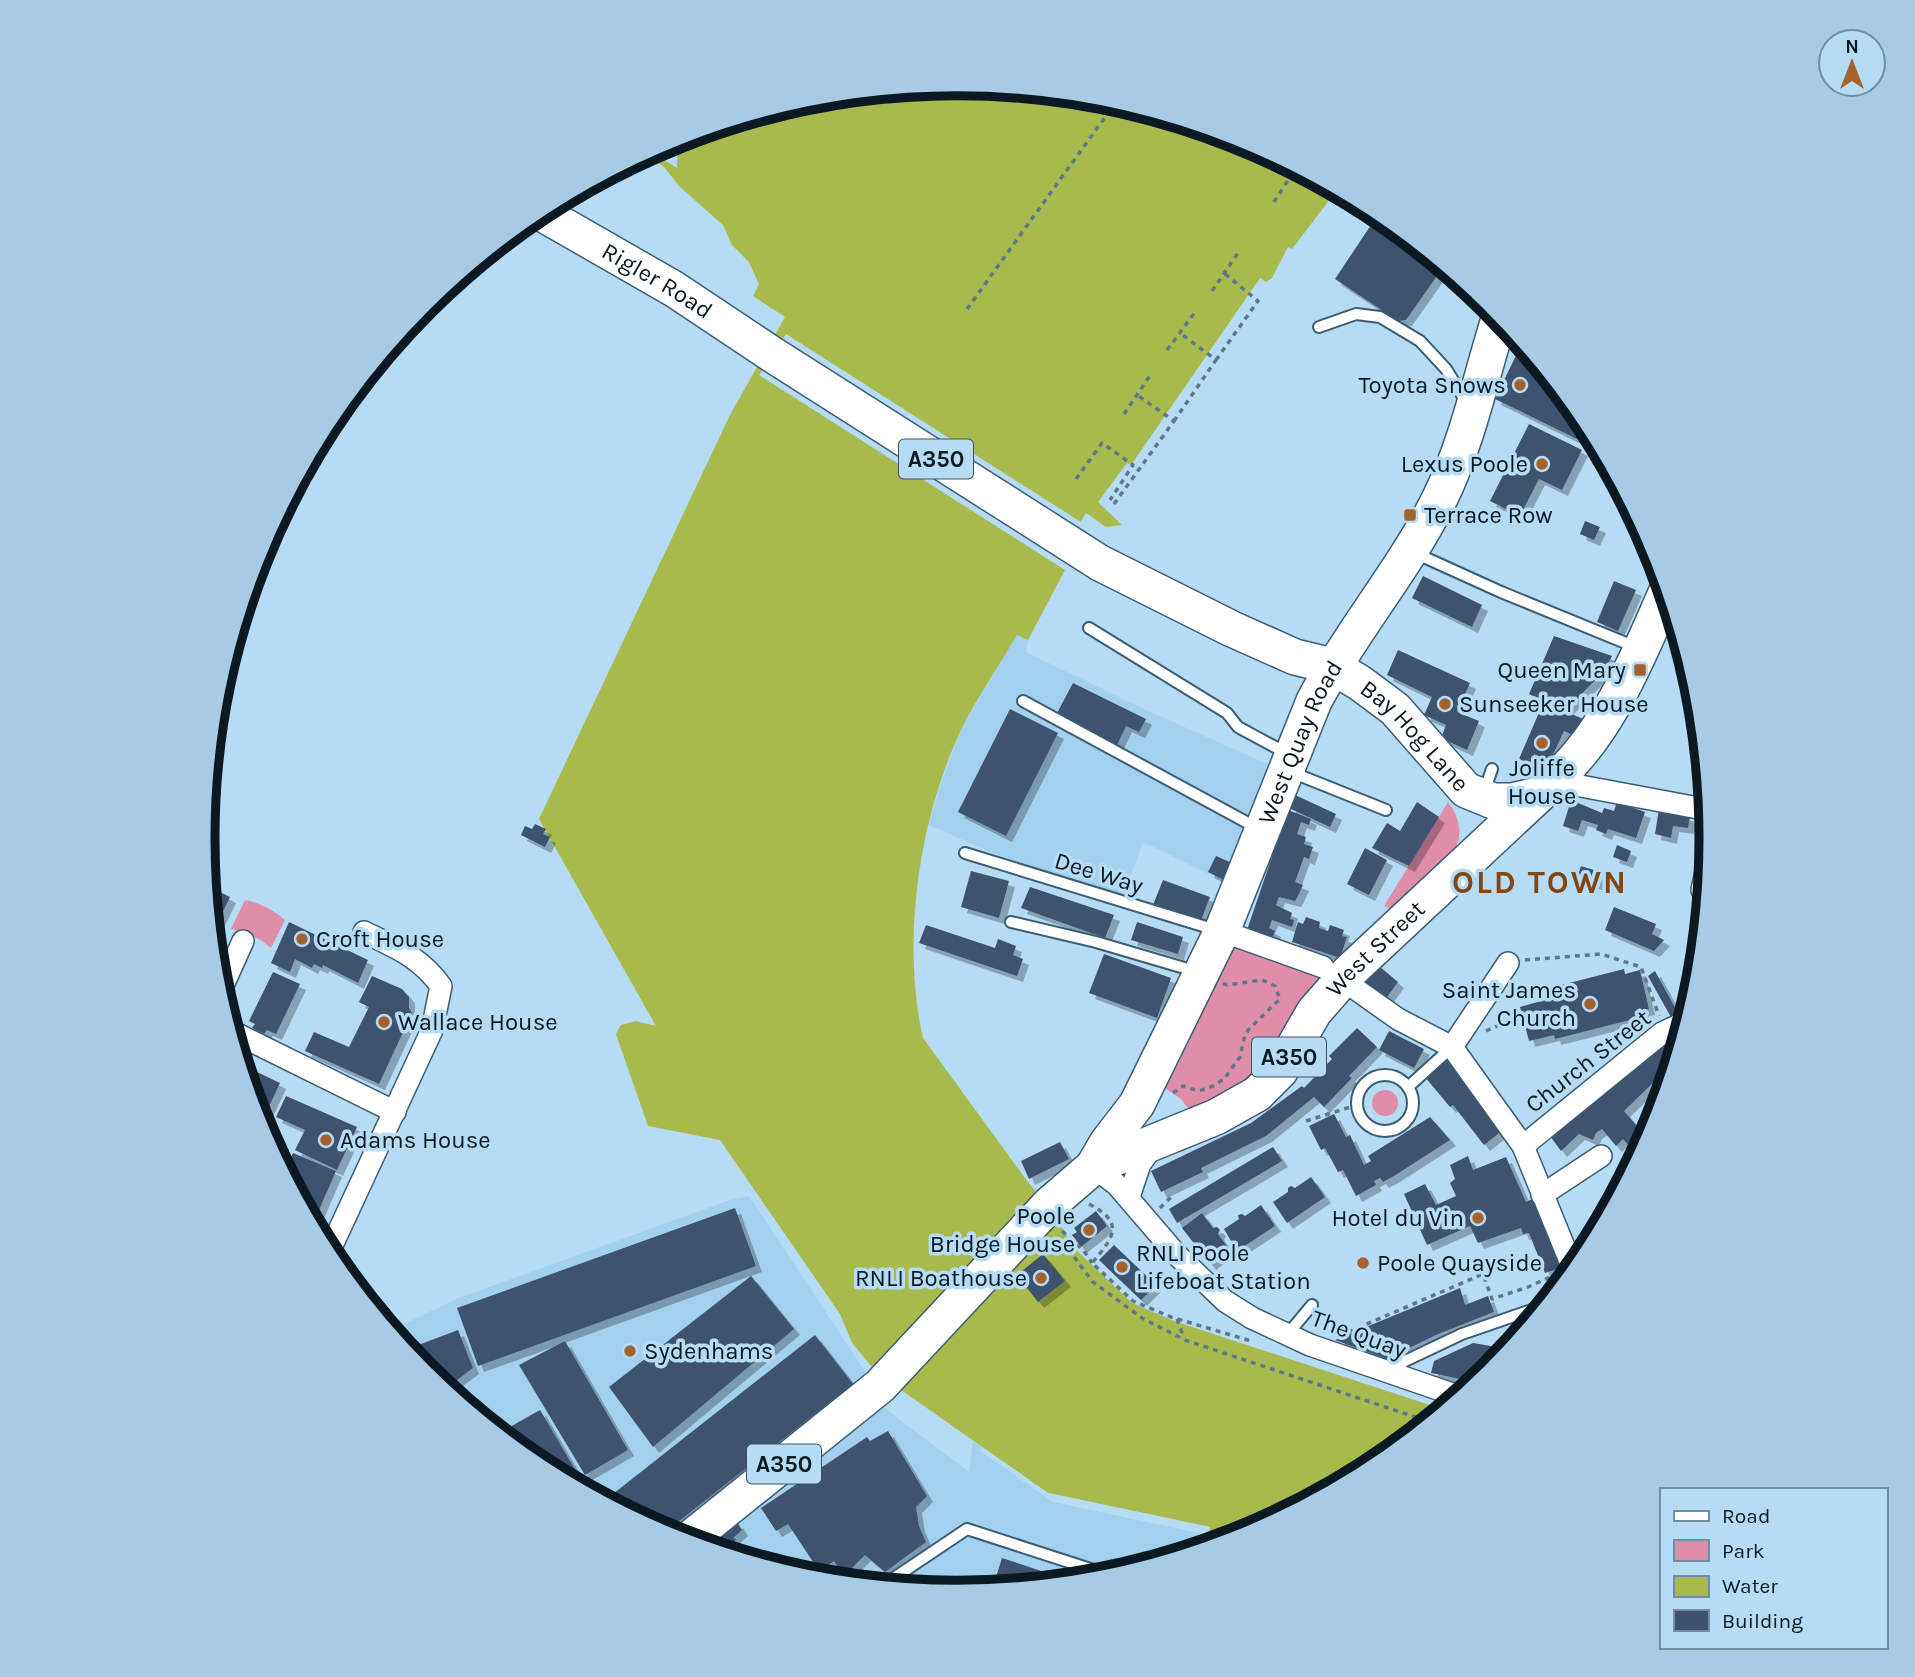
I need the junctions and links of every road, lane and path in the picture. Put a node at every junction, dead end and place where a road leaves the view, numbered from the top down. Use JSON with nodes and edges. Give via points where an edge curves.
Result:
{"nodes":[{"id":1,"x":1109,"y":112,"type":"edge"},
{"id":2,"x":1291,"y":176,"type":"edge"},
{"id":3,"x":1274,"y":202,"type":"dead end"},
{"id":4,"x":550,"y":218,"type":"edge"},
{"id":5,"x":1240,"y":250,"type":"dead end"},
{"id":6,"x":1224,"y":274,"type":"junction"},
{"id":7,"x":1212,"y":291,"type":"dead end"},
{"id":8,"x":968,"y":309,"type":"dead end"},
{"id":9,"x":1195,"y":312,"type":"dead end"},
{"id":10,"x":1319,"y":327,"type":"dead end"},
{"id":11,"x":1496,"y":328,"type":"edge"},
{"id":12,"x":1180,"y":333,"type":"junction"},
{"id":13,"x":1167,"y":350,"type":"dead end"},
{"id":14,"x":1216,"y":360,"type":"junction"},
{"id":15,"x":1151,"y":374,"type":"dead end"},
{"id":16,"x":1137,"y":395,"type":"junction"},
{"id":17,"x":1471,"y":408,"type":"junction"},
{"id":18,"x":1124,"y":414,"type":"dead end"},
{"id":19,"x":1174,"y":421,"type":"junction"},
{"id":20,"x":1076,"y":479,"type":"dead end"},
{"id":21,"x":1412,"y":548,"type":"junction"},
{"id":22,"x":1661,"y":604,"type":"edge"},
{"id":23,"x":1088,"y":628,"type":"dead end"},
{"id":24,"x":1641,"y":649,"type":"junction"},
{"id":25,"x":1332,"y":666,"type":"junction"},
{"id":26,"x":1023,"y":701,"type":"dead end"},
{"id":27,"x":1288,"y":762,"type":"junction"},
{"id":28,"x":1549,"y":786,"type":"junction"},
{"id":29,"x":1699,"y":808,"type":"edge"},
{"id":30,"x":1386,"y":810,"type":"dead end"},
{"id":31,"x":1261,"y":831,"type":"junction"},
{"id":32,"x":965,"y":853,"type":"dead end"},
{"id":33,"x":1011,"y":922,"type":"dead end"},
{"id":34,"x":1222,"y":931,"type":"junction"},
{"id":35,"x":364,"y":932,"type":"dead end"},
{"id":36,"x":243,"y":941,"type":"dead end"},
{"id":37,"x":1508,"y":963,"type":"joint"},
{"id":38,"x":1323,"y":967,"type":"dead end"},
{"id":39,"x":228,"y":973,"type":"edge"},
{"id":40,"x":1200,"y":973,"type":"junction"},
{"id":41,"x":1357,"y":990,"type":"dead end"},
{"id":42,"x":1675,"y":1026,"type":"edge"},
{"id":43,"x":1665,"y":1031,"type":"junction"},
{"id":44,"x":243,"y":1037,"type":"edge"},
{"id":45,"x":1452,"y":1047,"type":"junction"},
{"id":46,"x":1408,"y":1087,"type":"junction"},
{"id":47,"x":1170,"y":1098,"type":"dead end"},
{"id":48,"x":1357,"y":1105,"type":"junction"},
{"id":49,"x":1133,"y":1111,"type":"junction"},
{"id":50,"x":395,"y":1112,"type":"junction"},
{"id":51,"x":1306,"y":1121,"type":"dead end"},
{"id":52,"x":1157,"y":1141,"type":"junction"},
{"id":53,"x":1523,"y":1146,"type":"junction"},
{"id":54,"x":1601,"y":1156,"type":"dead end"},
{"id":55,"x":1093,"y":1167,"type":"junction"},
{"id":56,"x":1542,"y":1195,"type":"junction"},
{"id":57,"x":1129,"y":1197,"type":"junction"},
{"id":58,"x":1055,"y":1217,"type":"junction"},
{"id":59,"x":332,"y":1238,"type":"edge"},
{"id":60,"x":1062,"y":1241,"type":"dead end"},
{"id":61,"x":1569,"y":1259,"type":"edge"},
{"id":62,"x":1092,"y":1263,"type":"dead end"},
{"id":63,"x":1556,"y":1276,"type":"edge"},
{"id":64,"x":1312,"y":1305,"type":"dead end"},
{"id":65,"x":1530,"y":1311,"type":"edge"},
{"id":66,"x":1177,"y":1318,"type":"dead end"},
{"id":67,"x":1287,"y":1335,"type":"junction"},
{"id":68,"x":1185,"y":1340,"type":"junction"},
{"id":69,"x":1310,"y":1345,"type":"junction"},
{"id":70,"x":1395,"y":1376,"type":"junction"},
{"id":71,"x":1450,"y":1394,"type":"edge"},
{"id":72,"x":1420,"y":1419,"type":"edge"},
{"id":73,"x":697,"y":1533,"type":"edge"},
{"id":74,"x":1088,"y":1568,"type":"edge"},
{"id":75,"x":896,"y":1578,"type":"edge"}],
"edges":[{"from":1,"to":8,"type":"path"},
{"from":2,"to":3,"type":"path"},
{"from":4,"to":25,"type":"highway","name":"Rigler Road","number":"A350","via":[[674,289],[1100,563],[1274,648]]},
{"from":5,"to":6,"type":"path"},
{"from":6,"to":7,"type":"path"},
{"from":6,"to":14,"type":"path","via":[[1258,302]]},
{"from":9,"to":12,"type":"path"},
{"from":10,"to":17,"type":"lane","via":[[1356,314],[1380,317],[1420,341],[1446,369]]},
{"from":11,"to":17,"type":"highway","name":"West Quay Road","number":"A350"},
{"from":12,"to":13,"type":"path"},
{"from":12,"to":14,"type":"path"},
{"from":14,"to":19,"type":"path"},
{"from":15,"to":16,"type":"path"},
{"from":16,"to":18,"type":"path"},
{"from":16,"to":19,"type":"path"},
{"from":17,"to":21,"type":"highway","name":"West Quay Road","number":"A350","via":[[1446,483]]},
{"from":19,"to":20,"type":"path","via":[[1112,502],[1133,465],[1102,443]]},
{"from":21,"to":24,"type":"lane","via":[[1501,592]]},
{"from":21,"to":25,"type":"highway","name":"West Quay Road","number":"A350"},
{"from":22,"to":24,"type":"highway","name":"West Street","number":"A350"},
{"from":23,"to":27,"type":"lane","via":[[1227,713],[1238,727]]},
{"from":24,"to":28,"type":"highway","name":"West Street","number":"A350","via":[[1599,729]]},
{"from":25,"to":27,"type":"highway","name":"West Quay Road","number":"A350"},
{"from":25,"to":28,"type":"highway","name":"Bay Hog Lane","number":"A350","via":[[1395,709],[1466,790],[1487,783],[1493,801],[1512,801]]},
{"from":26,"to":31,"type":"lane"},
{"from":27,"to":30,"type":"lane"},
{"from":27,"to":31,"type":"highway","name":"West Quay Road","number":"A350"},
{"from":28,"to":29,"type":"street","via":[[1570,784]]},
{"from":28,"to":52,"type":"highway","name":"West Street","number":"A350","via":[[1348,973],[1314,1012],[1271,1082],[1243,1104]]},
{"from":31,"to":34,"type":"highway","name":"West Quay Road","number":"A350"},
{"from":32,"to":34,"type":"lane","name":"Dee Way"},
{"from":33,"to":40,"type":"lane"},
{"from":34,"to":38,"type":"street"},
{"from":34,"to":40,"type":"highway","name":"West Quay Road","number":"A350"},
{"from":35,"to":50,"type":"street","via":[[411,956],[441,986],[432,1030]]},
{"from":36,"to":39,"type":"street"},
{"from":37,"to":43,"type":"path","via":[[1601,954],[1641,967]]},
{"from":37,"to":45,"type":"street"},
{"from":40,"to":47,"type":"path","via":[[1227,985],[1270,982],[1280,999],[1249,1029],[1240,1057],[1223,1079],[1199,1091],[1179,1087]]},
{"from":40,"to":49,"type":"highway","name":"West Quay Road","number":"A350"},
{"from":41,"to":45,"type":"street","via":[[1398,1019]]},
{"from":42,"to":43,"type":"street","name":"Church Street"},
{"from":43,"to":53,"type":"street","name":"Church Street"},
{"from":44,"to":50,"type":"street"},
{"from":45,"to":46,"type":"lane"},
{"from":45,"to":53,"type":"street"},
{"from":46,"to":48,"type":"lane","via":[[1393,1076],[1375,1077],[1361,1088]]},
{"from":46,"to":48,"type":"lane","via":[[1413,1106],[1398,1129],[1370,1128]]},
{"from":48,"to":51,"type":"path"},
{"from":49,"to":52,"type":"highway","via":[[1141,1131]]},
{"from":49,"to":55,"type":"highway","name":"West Quay Road","number":"A350"},
{"from":50,"to":59,"type":"street"},
{"from":52,"to":55,"type":"highway","name":"West Street","number":"A350"},
{"from":52,"to":57,"type":"street","via":[[1140,1164]]},
{"from":53,"to":56,"type":"street"},
{"from":54,"to":56,"type":"street"},
{"from":55,"to":57,"type":"street","name":"The Quay"},
{"from":55,"to":58,"type":"highway","number":"A350"},
{"from":56,"to":61,"type":"street"},
{"from":57,"to":67,"type":"street","name":"The Quay","via":[[1197,1277],[1225,1301]]},
{"from":58,"to":62,"type":"path"},
{"from":58,"to":73,"type":"highway","number":"A350","via":[[1004,1253],[880,1386]]},
{"from":60,"to":68,"type":"path","via":[[1093,1282],[1142,1318]]},
{"from":63,"to":69,"type":"path","via":[[1492,1299],[1482,1274]]},
{"from":64,"to":67,"type":"lane"},
{"from":65,"to":70,"type":"lane","via":[[1462,1334],[1403,1362]]},
{"from":66,"to":68,"type":"path"},
{"from":67,"to":69,"type":"street","name":"The Quay"},
{"from":68,"to":72,"type":"path"},
{"from":69,"to":70,"type":"street","name":"The Quay"},
{"from":70,"to":71,"type":"street","name":"The Quay"},
{"from":74,"to":75,"type":"lane","via":[[968,1529]]}]}
